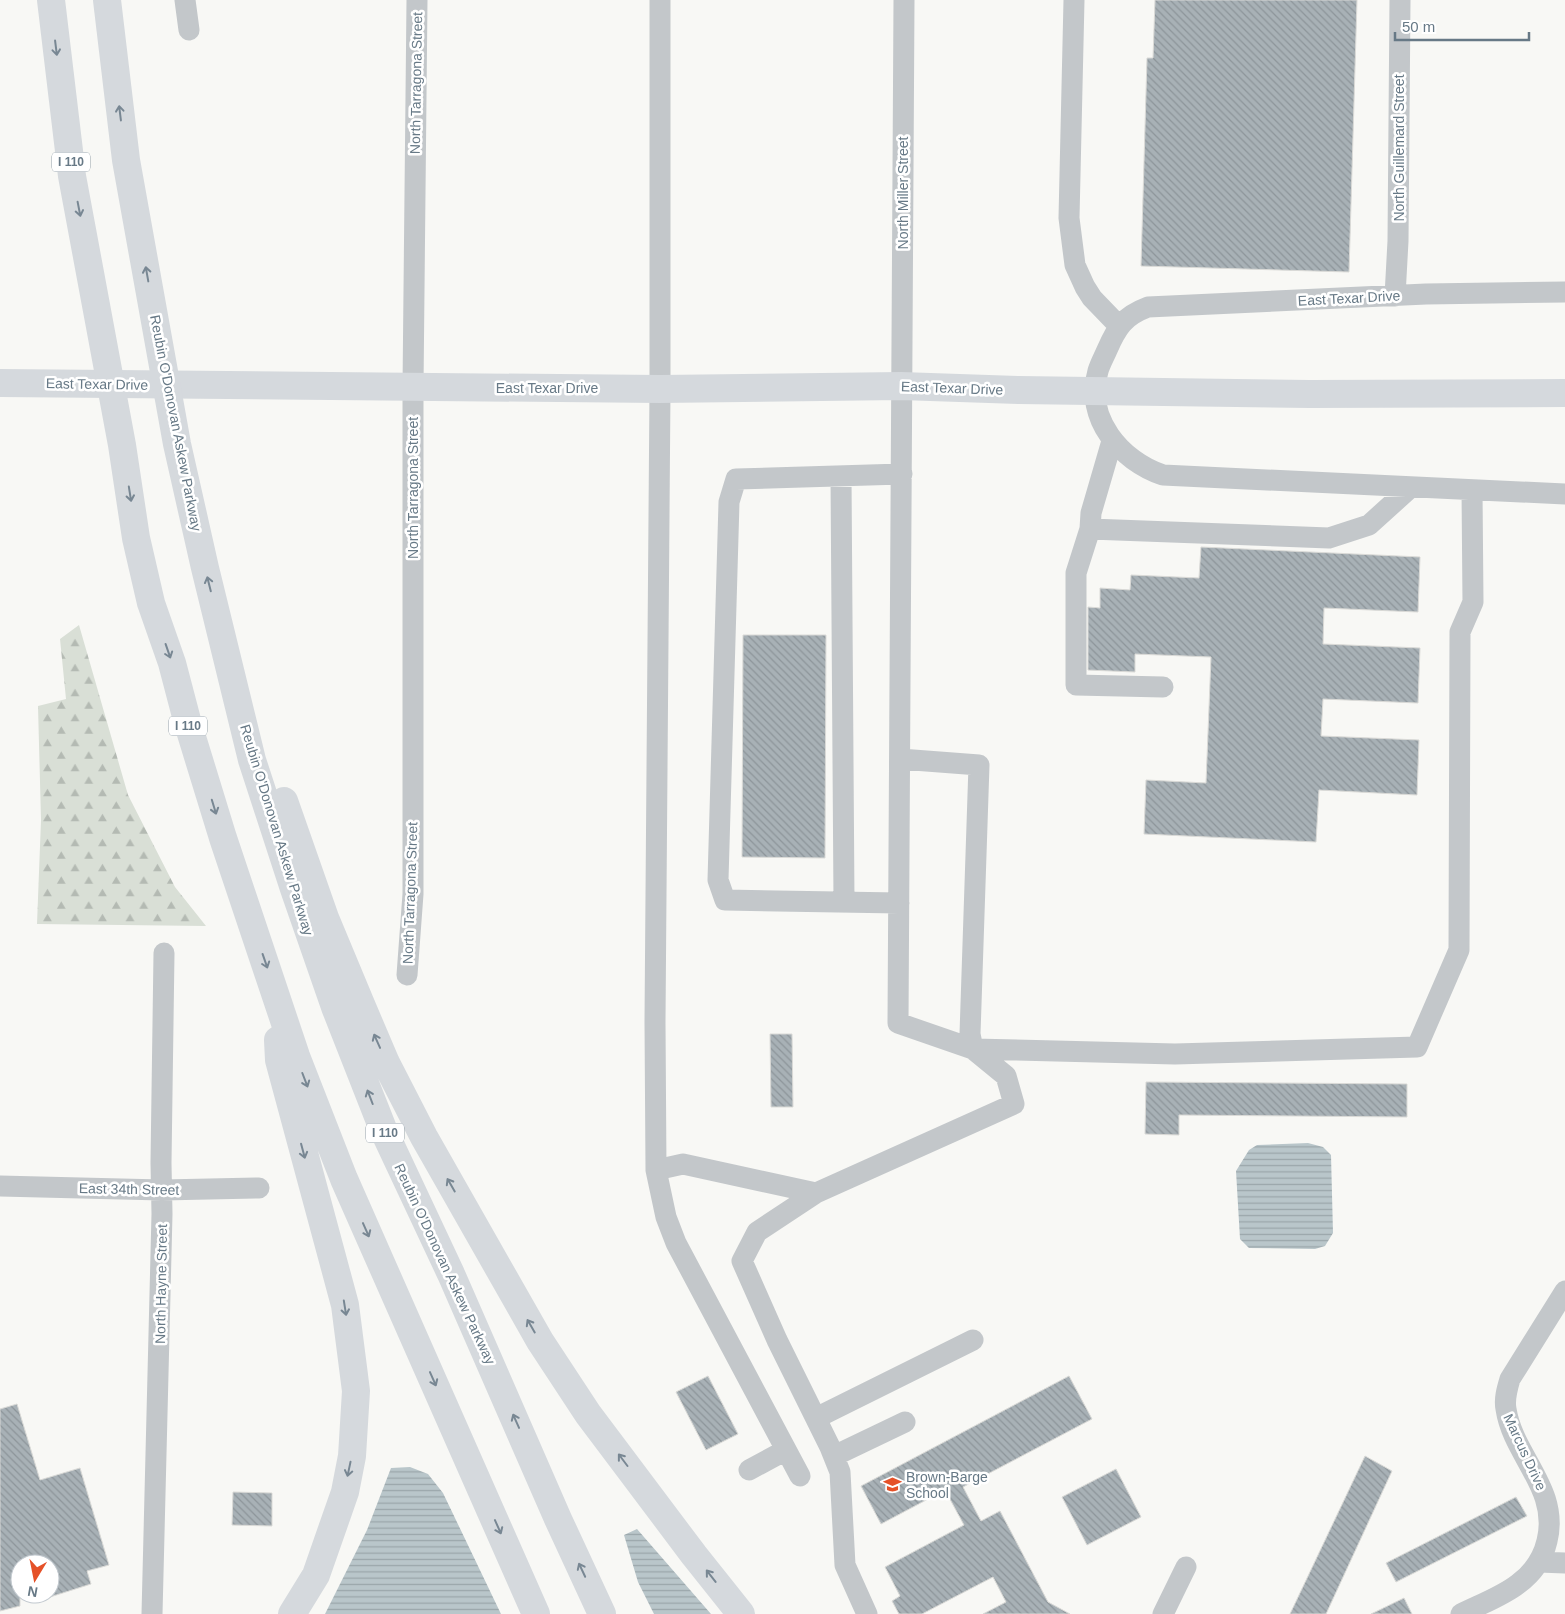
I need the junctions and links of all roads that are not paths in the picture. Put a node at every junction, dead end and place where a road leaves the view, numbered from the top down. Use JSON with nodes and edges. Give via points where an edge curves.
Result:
{"nodes":[{"id":1,"x":51,"y":0,"type":"edge"},
{"id":2,"x":107,"y":0,"type":"edge"},
{"id":3,"x":185,"y":0,"type":"edge"},
{"id":4,"x":417,"y":0,"type":"edge"},
{"id":5,"x":660,"y":0,"type":"edge"},
{"id":6,"x":904,"y":0,"type":"edge"},
{"id":7,"x":1074,"y":0,"type":"edge"},
{"id":8,"x":1400,"y":0,"type":"edge"},
{"id":9,"x":189,"y":30,"type":"dead end"},
{"id":10,"x":1565,"y":292,"type":"edge"},
{"id":11,"x":1395,"y":296,"type":"junction"},
{"id":12,"x":1119,"y":326,"type":"junction"},
{"id":13,"x":0,"y":383,"type":"edge"},
{"id":14,"x":901,"y":386,"type":"junction"},
{"id":15,"x":413,"y":387,"type":"junction"},
{"id":16,"x":660,"y":389,"type":"junction"},
{"id":17,"x":1095,"y":391,"type":"junction"},
{"id":18,"x":1565,"y":393,"type":"edge"},
{"id":19,"x":1112,"y":441,"type":"junction"},
{"id":20,"x":902,"y":474,"type":"junction"},
{"id":21,"x":841,"y":476,"type":"junction"},
{"id":22,"x":1411,"y":487,"type":"junction"},
{"id":23,"x":1472,"y":490,"type":"junction"},
{"id":24,"x":1565,"y":494,"type":"edge"},
{"id":25,"x":1090,"y":529,"type":"junction"},
{"id":26,"x":221,"y":631,"type":"junction"},
{"id":27,"x":1163,"y":687,"type":"dead end"},
{"id":28,"x":900,"y":759,"type":"junction"},
{"id":29,"x":844,"y":902,"type":"junction"},
{"id":30,"x":899,"y":902,"type":"junction"},
{"id":31,"x":164,"y":953,"type":"dead end"},
{"id":32,"x":407,"y":975,"type":"dead end"},
{"id":33,"x":278,"y":1001,"type":"junction"},
{"id":34,"x":973,"y":1049,"type":"junction"},
{"id":35,"x":656,"y":1170,"type":"junction"},
{"id":36,"x":0,"y":1186,"type":"edge"},
{"id":37,"x":259,"y":1188,"type":"dead end"},
{"id":38,"x":162,"y":1190,"type":"junction"},
{"id":39,"x":816,"y":1193,"type":"junction"},
{"id":40,"x":1565,"y":1291,"type":"edge"},
{"id":41,"x":972,"y":1340,"type":"dead end"},
{"id":42,"x":816,"y":1418,"type":"junction"},
{"id":43,"x":905,"y":1422,"type":"dead end"},
{"id":44,"x":786,"y":1450,"type":"junction"},
{"id":45,"x":834,"y":1456,"type":"junction"},
{"id":46,"x":750,"y":1470,"type":"dead end"},
{"id":47,"x":800,"y":1476,"type":"dead end"},
{"id":48,"x":1557,"y":1512,"type":"edge"},
{"id":49,"x":1538,"y":1562,"type":"junction"},
{"id":50,"x":1565,"y":1563,"type":"edge"},
{"id":51,"x":1186,"y":1567,"type":"dead end"},
{"id":52,"x":152,"y":1614,"type":"edge"},
{"id":53,"x":292,"y":1614,"type":"edge"},
{"id":54,"x":536,"y":1614,"type":"edge"},
{"id":55,"x":602,"y":1614,"type":"edge"},
{"id":56,"x":741,"y":1614,"type":"edge"},
{"id":57,"x":867,"y":1614,"type":"edge"},
{"id":58,"x":1163,"y":1614,"type":"edge"},
{"id":59,"x":1461,"y":1614,"type":"edge"}],
"edges":[{"from":1,"to":33,"type":"main road","number":"I 110","one_way":true,"via":[[72,176],[136,538],[151,604],[172,663],[223,838]]},
{"from":26,"to":2,"type":"main road","name":"Reubin O'Donovan Askew Parkway","number":"I 110","one_way":true,"via":[[177,444],[126,160]]},
{"from":3,"to":9,"type":"street"},
{"from":4,"to":15,"type":"street","name":"North Tarragona Street"},
{"from":5,"to":16,"type":"street"},
{"from":6,"to":14,"type":"street","name":"North Miller Street"},
{"from":7,"to":12,"type":"street","via":[[1069,218],[1075,265],[1092,298]]},
{"from":8,"to":11,"type":"street","name":"North Guillemard Street"},
{"from":10,"to":11,"type":"street","name":"East Texar Drive"},
{"from":11,"to":12,"type":"street","name":"East Texar Drive","via":[[1148,307],[1135,312]]},
{"from":12,"to":17,"type":"street","name":"East Texar Drive","via":[[1098,371]]},
{"from":13,"to":15,"type":"main road","name":"East Texar Drive"},
{"from":14,"to":16,"type":"main road","name":"East Texar Drive"},
{"from":14,"to":17,"type":"main road","name":"East Texar Drive"},
{"from":14,"to":20,"type":"street","name":"North Miller Street"},
{"from":15,"to":16,"type":"main road","name":"East Texar Drive"},
{"from":15,"to":32,"type":"street","name":"North Tarragona Street","via":[[413,894]]},
{"from":16,"to":35,"type":"street"},
{"from":17,"to":18,"type":"main road","name":"East Texar Drive"},
{"from":17,"to":19,"type":"street","name":"East Texar Drive","via":[[1096,407]]},
{"from":19,"to":22,"type":"street","name":"East Texar Drive","via":[[1137,463],[1163,475]]},
{"from":19,"to":25,"type":"street","via":[[1091,513]]},
{"from":20,"to":21,"type":"street"},
{"from":20,"to":28,"type":"street","name":"North Miller Street"},
{"from":21,"to":29,"type":"street"},
{"from":21,"to":29,"type":"street","via":[[736,479],[729,502],[718,880],[725,900]]},
{"from":22,"to":23,"type":"street","name":"East Texar Drive"},
{"from":22,"to":25,"type":"street","via":[[1368,525],[1329,538]]},
{"from":23,"to":24,"type":"street","name":"East Texar Drive"},
{"from":23,"to":34,"type":"street","via":[[1473,602],[1460,632],[1459,950],[1417,1047],[1175,1054]]},
{"from":25,"to":27,"type":"street","via":[[1076,573],[1076,685]]},
{"from":55,"to":26,"type":"main road","name":"Reubin O'Donovan Askew Parkway","number":"I 110","one_way":true,"via":[[383,1129],[338,1016],[252,760]]},
{"from":56,"to":26,"type":"main road","one_way":true,"via":[[588,1414],[540,1341],[424,1137],[386,1063],[325,918]]},
{"from":28,"to":30,"type":"street","name":"North Miller Street"},
{"from":28,"to":34,"type":"street","via":[[979,764],[970,1034]]},
{"from":29,"to":30,"type":"street"},
{"from":30,"to":34,"type":"street","name":"North Miller Street","via":[[898,1023]]},
{"from":31,"to":38,"type":"street","name":"North Hayne Street"},
{"from":33,"to":53,"type":"main road","one_way":true,"via":[[279,1060],[345,1305],[356,1391],[352,1456],[345,1492],[316,1575]]},
{"from":33,"to":54,"type":"main road","number":"I 110","one_way":true,"via":[[344,1179]]},
{"from":34,"to":39,"type":"street","via":[[1006,1076],[1014,1104]]},
{"from":35,"to":39,"type":"street","via":[[683,1164]]},
{"from":35,"to":44,"type":"street","via":[[666,1217],[676,1244]]},
{"from":36,"to":38,"type":"street","name":"East 34th Street"},
{"from":37,"to":38,"type":"street","name":"East 34th Street"},
{"from":38,"to":52,"type":"street","name":"North Hayne Street"},
{"from":39,"to":42,"type":"street","via":[[757,1232],[742,1261]]},
{"from":40,"to":48,"type":"street","name":"Marcus Drive","via":[[1510,1379],[1505,1407],[1508,1422]]},
{"from":41,"to":42,"type":"street"},
{"from":42,"to":45,"type":"street"},
{"from":43,"to":45,"type":"street"},
{"from":44,"to":46,"type":"street"},
{"from":44,"to":47,"type":"street"},
{"from":45,"to":57,"type":"street","via":[[840,1472],[845,1565]]},
{"from":48,"to":49,"type":"street","name":"Marcus Drive"},
{"from":49,"to":50,"type":"street"},
{"from":49,"to":59,"type":"street","name":"Marcus Drive","via":[[1517,1585]]},
{"from":51,"to":58,"type":"street"}]}
